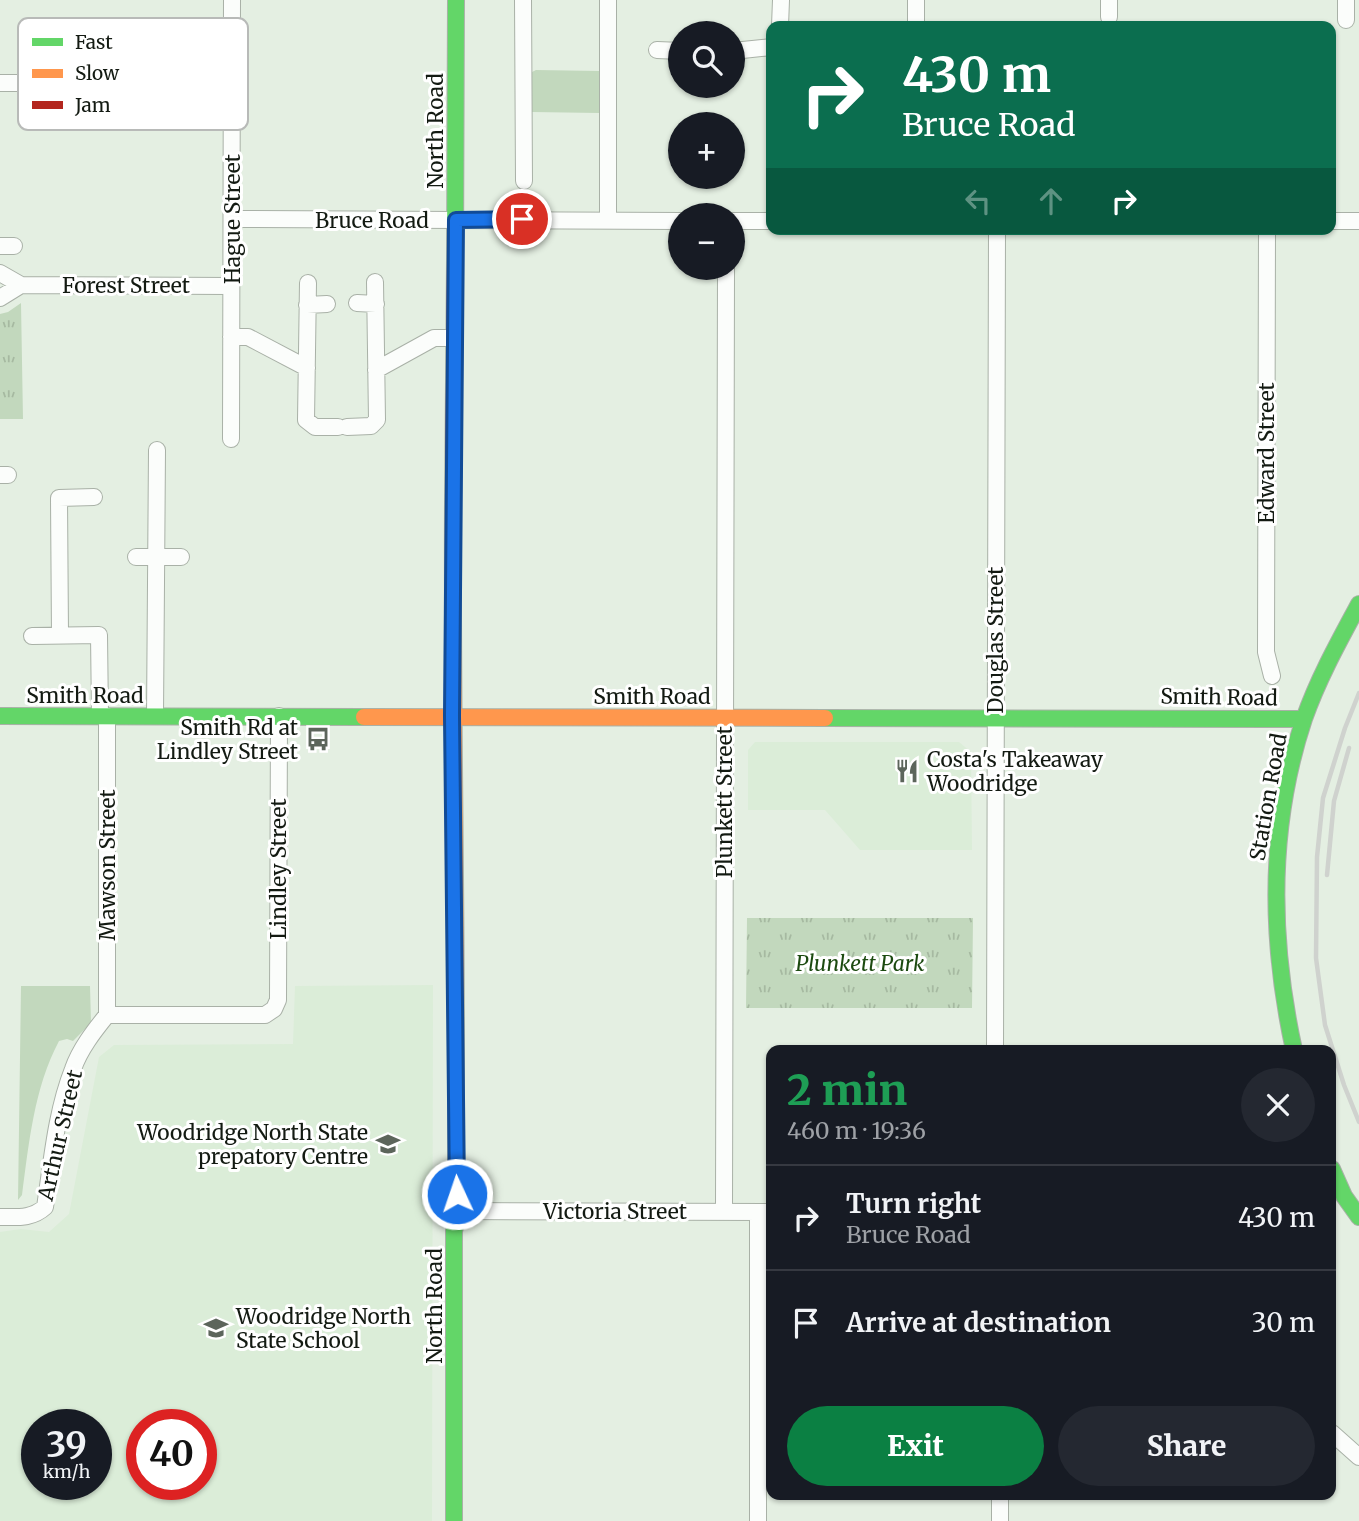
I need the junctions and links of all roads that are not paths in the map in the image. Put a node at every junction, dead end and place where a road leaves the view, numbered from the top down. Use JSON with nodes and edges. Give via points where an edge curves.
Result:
{"nodes":[{"id":1,"x":232,"y":0,"type":"edge"},
{"id":2,"x":456,"y":0,"type":"edge"},
{"id":3,"x":523,"y":0,"type":"edge"},
{"id":4,"x":608,"y":0,"type":"edge"},
{"id":5,"x":781,"y":0,"type":"edge"},
{"id":6,"x":916,"y":0,"type":"edge"},
{"id":7,"x":1109,"y":0,"type":"edge"},
{"id":8,"x":1346,"y":0,"type":"edge"},
{"id":9,"x":1109,"y":17,"type":"dead end"},
{"id":10,"x":232,"y":18,"type":"edge"},
{"id":11,"x":1346,"y":20,"type":"dead end"},
{"id":12,"x":780,"y":21,"type":"edge"},
{"id":13,"x":916,"y":21,"type":"edge"},
{"id":14,"x":766,"y":48,"type":"edge"},
{"id":15,"x":657,"y":50,"type":"dead end"},
{"id":16,"x":668,"y":50,"type":"edge"},
{"id":17,"x":745,"y":50,"type":"edge"},
{"id":18,"x":0,"y":83,"type":"edge"},
{"id":19,"x":18,"y":83,"type":"edge"},
{"id":20,"x":232,"y":130,"type":"edge"},
{"id":21,"x":524,"y":181,"type":"dead end"},
{"id":22,"x":232,"y":219,"type":"junction"},
{"id":23,"x":456,"y":220,"type":"junction"},
{"id":24,"x":608,"y":220,"type":"junction"},
{"id":25,"x":668,"y":221,"type":"edge"},
{"id":26,"x":745,"y":221,"type":"edge"},
{"id":27,"x":766,"y":221,"type":"edge"},
{"id":28,"x":1336,"y":221,"type":"edge"},
{"id":29,"x":1359,"y":221,"type":"edge"},
{"id":30,"x":997,"y":235,"type":"edge"},
{"id":31,"x":1267,"y":235,"type":"edge"},
{"id":32,"x":0,"y":273,"type":"edge"},
{"id":33,"x":726,"y":280,"type":"edge"},
{"id":34,"x":375,"y":282,"type":"dead end"},
{"id":35,"x":308,"y":283,"type":"dead end"},
{"id":36,"x":21,"y":285,"type":"junction"},
{"id":37,"x":231,"y":286,"type":"junction"},
{"id":38,"x":0,"y":298,"type":"edge"},
{"id":39,"x":357,"y":303,"type":"dead end"},
{"id":40,"x":327,"y":304,"type":"dead end"},
{"id":41,"x":376,"y":304,"type":"junction"},
{"id":42,"x":307,"y":305,"type":"junction"},
{"id":43,"x":231,"y":337,"type":"junction"},
{"id":44,"x":455,"y":338,"type":"junction"},
{"id":45,"x":307,"y":368,"type":"junction"},
{"id":46,"x":376,"y":370,"type":"junction"},
{"id":47,"x":231,"y":439,"type":"dead end"},
{"id":48,"x":158,"y":450,"type":"dead end"},
{"id":49,"x":94,"y":497,"type":"dead end"},
{"id":50,"x":135,"y":557,"type":"dead end"},
{"id":51,"x":158,"y":557,"type":"junction"},
{"id":52,"x":181,"y":557,"type":"dead end"},
{"id":53,"x":1359,"y":604,"type":"edge"},
{"id":54,"x":61,"y":635,"type":"junction"},
{"id":55,"x":32,"y":636,"type":"dead end"},
{"id":56,"x":1272,"y":676,"type":"dead end"},
{"id":57,"x":0,"y":716,"type":"edge"},
{"id":58,"x":104,"y":716,"type":"junction"},
{"id":59,"x":155,"y":716,"type":"junction"},
{"id":60,"x":279,"y":716,"type":"junction"},
{"id":61,"x":452,"y":716,"type":"junction"},
{"id":62,"x":724,"y":717,"type":"junction"},
{"id":63,"x":995,"y":717,"type":"junction"},
{"id":64,"x":1304,"y":719,"type":"junction"},
{"id":65,"x":107,"y":1015,"type":"junction"},
{"id":66,"x":995,"y":1045,"type":"edge"},
{"id":67,"x":1293,"y":1045,"type":"edge"},
{"id":68,"x":1338,"y":1198,"type":"edge"},
{"id":69,"x":459,"y":1211,"type":"junction"},
{"id":70,"x":724,"y":1211,"type":"junction"},
{"id":71,"x":765,"y":1212,"type":"edge"},
{"id":72,"x":0,"y":1217,"type":"edge"},
{"id":73,"x":1359,"y":1217,"type":"edge"},
{"id":74,"x":1336,"y":1437,"type":"edge"},
{"id":75,"x":1359,"y":1457,"type":"edge"},
{"id":76,"x":1000,"y":1500,"type":"edge"},
{"id":77,"x":454,"y":1521,"type":"edge"},
{"id":78,"x":758,"y":1521,"type":"edge"},
{"id":79,"x":1000,"y":1521,"type":"edge"}],
"edges":[{"from":1,"to":10,"type":"street","name":"Hague Street"},
{"from":2,"to":23,"type":"street","name":"North Road"},
{"from":3,"to":21,"type":"street"},
{"from":4,"to":24,"type":"street"},
{"from":5,"to":12,"type":"street"},
{"from":6,"to":13,"type":"street"},
{"from":7,"to":9,"type":"street"},
{"from":8,"to":11,"type":"street"},
{"from":14,"to":17,"type":"street"},
{"from":15,"to":16,"type":"street"},
{"from":18,"to":19,"type":"street"},
{"from":20,"to":22,"type":"street","name":"Hague Street"},
{"from":22,"to":23,"type":"street","name":"Bruce Road"},
{"from":22,"to":37,"type":"street","name":"Hague Street"},
{"from":23,"to":24,"type":"street","name":"Bruce Road"},
{"from":23,"to":44,"type":"street","name":"North Road"},
{"from":24,"to":25,"type":"street","name":"Bruce Road"},
{"from":26,"to":27,"type":"street"},
{"from":28,"to":29,"type":"street"},
{"from":30,"to":63,"type":"street","name":"Douglas Street"},
{"from":31,"to":56,"type":"street","name":"Edward Street","via":[[1266,652]]},
{"from":32,"to":36,"type":"street","name":"Forest Street"},
{"from":33,"to":62,"type":"street","name":"Plunkett Street"},
{"from":34,"to":41,"type":"street"},
{"from":35,"to":42,"type":"street"},
{"from":36,"to":37,"type":"street","name":"Forest Street"},
{"from":36,"to":38,"type":"street"},
{"from":37,"to":43,"type":"street","name":"Hague Street"},
{"from":39,"to":41,"type":"street"},
{"from":40,"to":42,"type":"street"},
{"from":41,"to":46,"type":"street"},
{"from":42,"to":45,"type":"street"},
{"from":43,"to":45,"type":"street","via":[[248,337]]},
{"from":43,"to":47,"type":"street","name":"Hague Street"},
{"from":44,"to":46,"type":"street","via":[[434,338]]},
{"from":44,"to":61,"type":"street","name":"North Road"},
{"from":45,"to":46,"type":"street","via":[[306,420],[314,427],[371,426],[377,421]]},
{"from":48,"to":51,"type":"street"},
{"from":49,"to":54,"type":"street","via":[[59,498]]},
{"from":50,"to":51,"type":"street"},
{"from":51,"to":52,"type":"street"},
{"from":51,"to":59,"type":"street"},
{"from":53,"to":64,"type":"street","name":"Station Road"},
{"from":54,"to":55,"type":"street"},
{"from":54,"to":58,"type":"street","name":"Mawson Street","via":[[99,635]]},
{"from":57,"to":58,"type":"street","name":"Smith Road"},
{"from":58,"to":59,"type":"street","name":"Smith Road"},
{"from":58,"to":65,"type":"street","name":"Mawson Street"},
{"from":59,"to":60,"type":"street","name":"Smith Road"},
{"from":60,"to":61,"type":"street","name":"Smith Road"},
{"from":60,"to":65,"type":"street","name":"Lindley Street","via":[[278,1000],[274,1009],[265,1015]]},
{"from":61,"to":62,"type":"street","name":"Smith Road"},
{"from":61,"to":69,"type":"street","name":"North Road"},
{"from":62,"to":63,"type":"street","name":"Smith Road"},
{"from":62,"to":70,"type":"street","name":"Plunkett Street"},
{"from":63,"to":64,"type":"street","name":"Smith Road"},
{"from":63,"to":66,"type":"street","name":"Douglas Street"},
{"from":64,"to":67,"type":"street","name":"Station Road","via":[[1279,826],[1275,884],[1282,981]]},
{"from":65,"to":72,"type":"street","name":"Arthur Street","via":[[73,1068],[57,1126],[46,1207],[25,1217]]},
{"from":68,"to":73,"type":"street"},
{"from":69,"to":70,"type":"street","name":"Victoria Street"},
{"from":69,"to":77,"type":"street","name":"North Road","via":[[454,1231]]},
{"from":70,"to":71,"type":"street","name":"Victoria Street"},
{"from":71,"to":78,"type":"street"},
{"from":74,"to":75,"type":"street"},
{"from":76,"to":79,"type":"street"}]}
